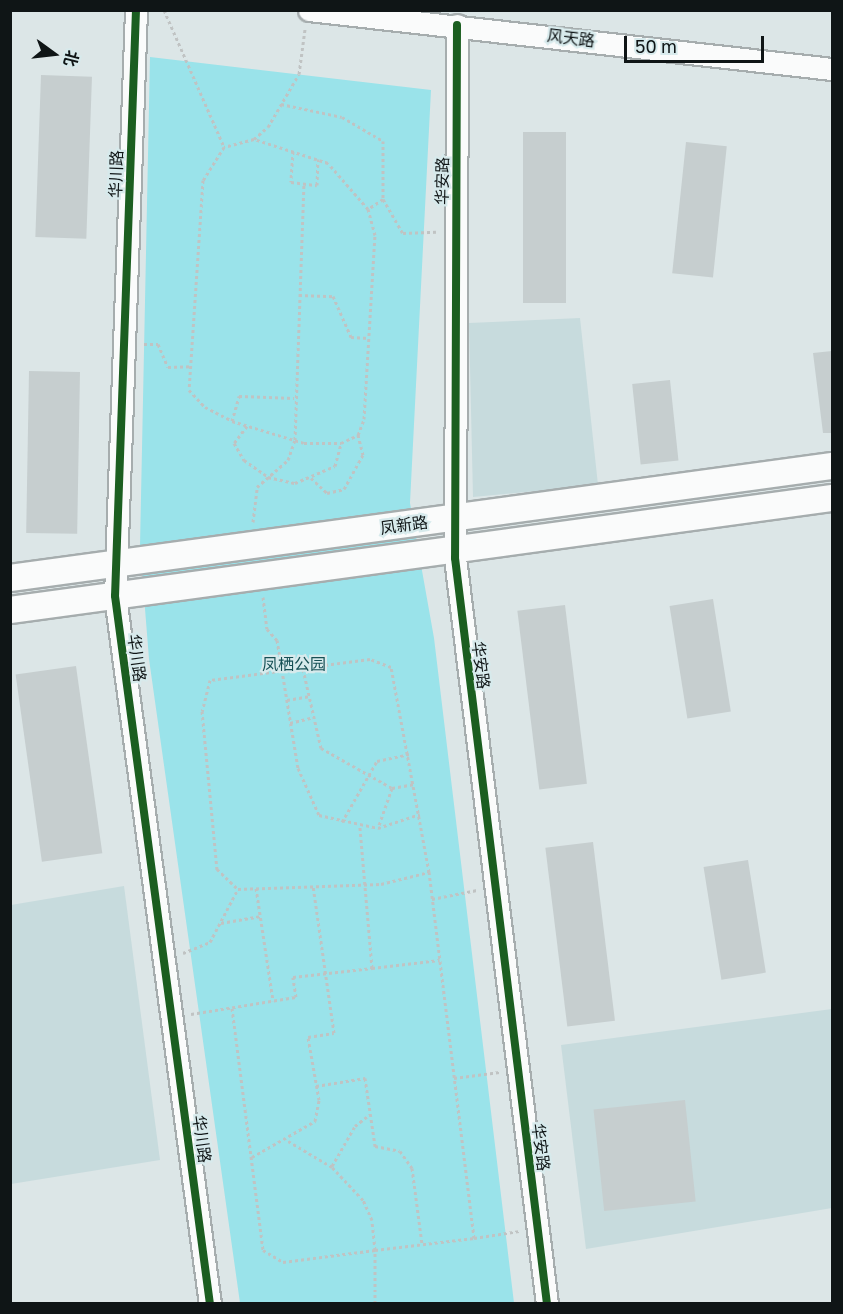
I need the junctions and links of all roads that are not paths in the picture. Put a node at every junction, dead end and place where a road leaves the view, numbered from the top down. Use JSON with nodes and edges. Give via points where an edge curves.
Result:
{"nodes":[{"id":1,"x":135,"y":10,"type":"edge"},
{"id":2,"x":307,"y":16,"type":"edge"},
{"id":3,"x":457,"y":25,"type":"junction"},
{"id":4,"x":832,"y":69,"type":"edge"},
{"id":5,"x":832,"y":466,"type":"edge"},
{"id":6,"x":832,"y":498,"type":"edge"},
{"id":7,"x":455,"y":518,"type":"junction"},
{"id":8,"x":455,"y":549,"type":"junction"},
{"id":9,"x":116,"y":564,"type":"junction"},
{"id":10,"x":10,"y":578,"type":"edge"},
{"id":11,"x":115,"y":596,"type":"junction"},
{"id":12,"x":10,"y":610,"type":"edge"},
{"id":13,"x":210,"y":1304,"type":"edge"},
{"id":14,"x":547,"y":1304,"type":"edge"}],
"edges":[{"from":1,"to":9,"type":"street","name":"华川路"},
{"from":2,"to":3,"type":"street","name":"风天路"},
{"from":3,"to":4,"type":"street","name":"风天路"},
{"from":3,"to":7,"type":"street","name":"华安路"},
{"from":5,"to":7,"type":"main road","name":"凤新路"},
{"from":6,"to":8,"type":"main road"},
{"from":7,"to":8,"type":"street","name":"华安路"},
{"from":7,"to":9,"type":"main road","name":"凤新路"},
{"from":8,"to":11,"type":"main road"},
{"from":8,"to":14,"type":"street","name":"华安路"},
{"from":9,"to":10,"type":"main road","name":"凤新路"},
{"from":9,"to":11,"type":"street","name":"华川路"},
{"from":11,"to":12,"type":"main road"},
{"from":11,"to":13,"type":"street","name":"华川路"}]}
